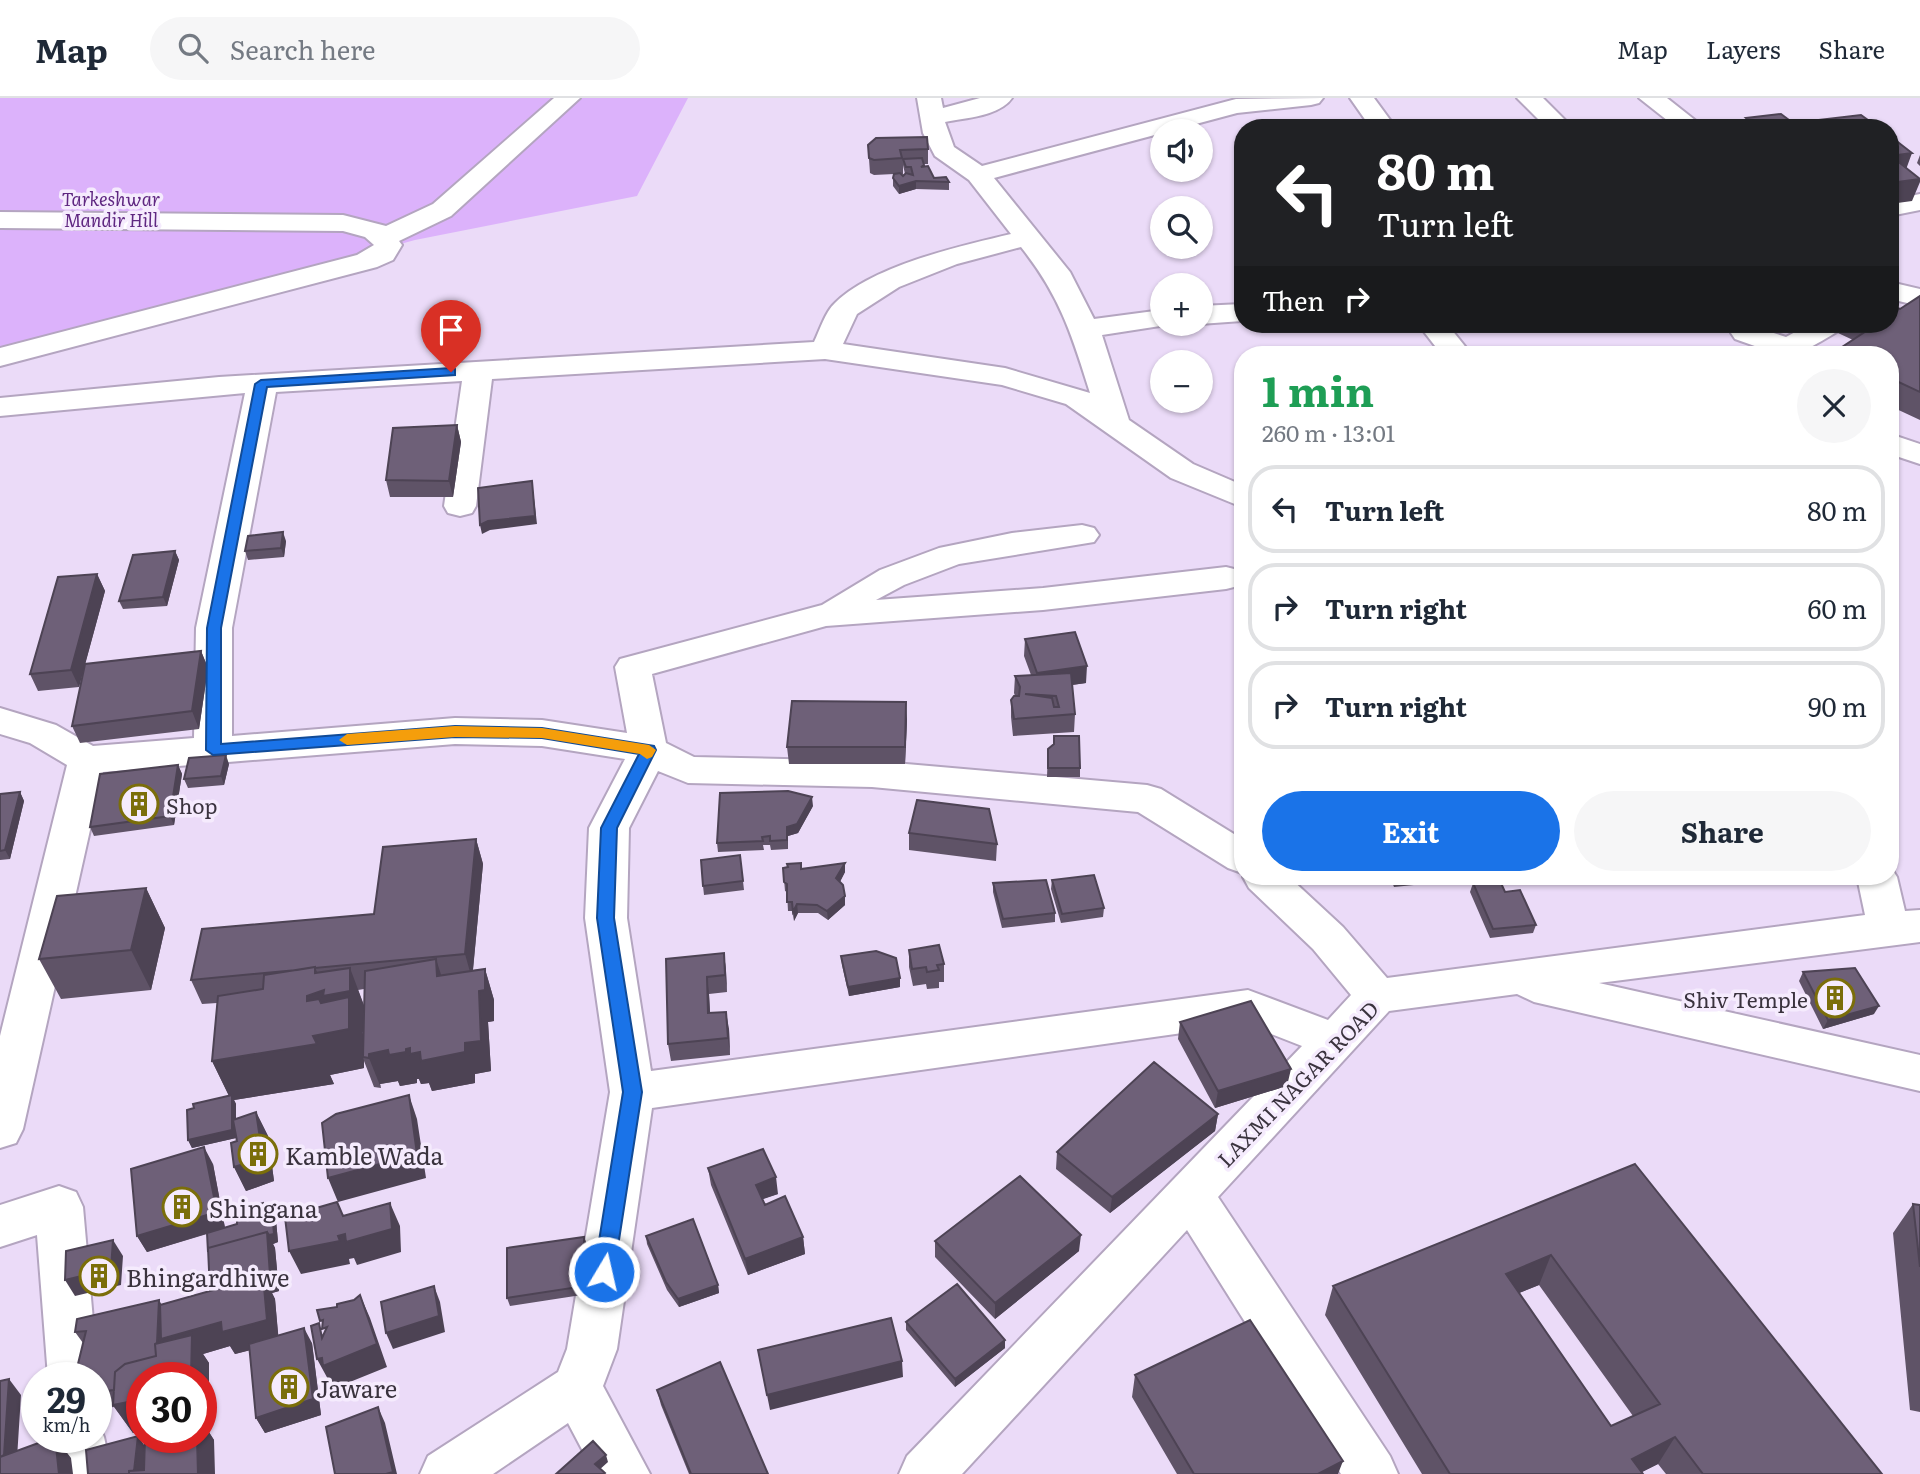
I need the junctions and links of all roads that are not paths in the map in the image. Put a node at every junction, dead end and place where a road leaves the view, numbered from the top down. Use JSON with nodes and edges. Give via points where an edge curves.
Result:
{"nodes":[{"id":1,"x":568,"y":98,"type":"edge"},
{"id":2,"x":1000,"y":98,"type":"edge"},
{"id":3,"x":1311,"y":98,"type":"edge"},
{"id":4,"x":1362,"y":98,"type":"edge"},
{"id":5,"x":1530,"y":98,"type":"edge"},
{"id":6,"x":1651,"y":98,"type":"edge"},
{"id":7,"x":931,"y":108,"type":"edge"},
{"id":8,"x":1377,"y":119,"type":"edge"},
{"id":9,"x":1552,"y":119,"type":"edge"},
{"id":10,"x":1680,"y":119,"type":"edge"},
{"id":11,"x":978,"y":175,"type":"junction"},
{"id":12,"x":1920,"y":202,"type":"edge"},
{"id":13,"x":1899,"y":206,"type":"edge"},
{"id":14,"x":0,"y":220,"type":"edge"},
{"id":15,"x":385,"y":237,"type":"junction"},
{"id":16,"x":1030,"y":237,"type":"junction"},
{"id":17,"x":1899,"y":292,"type":"edge"},
{"id":18,"x":1920,"y":298,"type":"edge"},
{"id":19,"x":1234,"y":313,"type":"edge"},
{"id":20,"x":1213,"y":314,"type":"edge"},
{"id":21,"x":1150,"y":321,"type":"edge"},
{"id":22,"x":1085,"y":329,"type":"junction"},
{"id":23,"x":1815,"y":333,"type":"edge"},
{"id":24,"x":1741,"y":337,"type":"edge"},
{"id":25,"x":1780,"y":346,"type":"edge"},
{"id":26,"x":1792,"y":346,"type":"edge"},
{"id":27,"x":824,"y":350,"type":"junction"},
{"id":28,"x":0,"y":357,"type":"edge"},
{"id":29,"x":478,"y":370,"type":"junction"},
{"id":30,"x":261,"y":384,"type":"junction"},
{"id":31,"x":0,"y":407,"type":"edge"},
{"id":32,"x":1114,"y":422,"type":"junction"},
{"id":33,"x":1899,"y":447,"type":"edge"},
{"id":34,"x":1920,"y":455,"type":"edge"},
{"id":35,"x":1234,"y":497,"type":"edge"},
{"id":36,"x":460,"y":506,"type":"dead end"},
{"id":37,"x":1082,"y":535,"type":"dead end"},
{"id":38,"x":1226,"y":578,"type":"dead end"},
{"id":39,"x":831,"y":615,"type":"junction"},
{"id":40,"x":0,"y":721,"type":"edge"},
{"id":41,"x":213,"y":750,"type":"junction"},
{"id":42,"x":649,"y":750,"type":"junction"},
{"id":43,"x":87,"y":760,"type":"junction"},
{"id":44,"x":1234,"y":853,"type":"edge"},
{"id":45,"x":1272,"y":885,"type":"edge"},
{"id":46,"x":1881,"y":885,"type":"edge"},
{"id":47,"x":1904,"y":927,"type":"edge"},
{"id":48,"x":1511,"y":980,"type":"junction"},
{"id":49,"x":1377,"y":996,"type":"junction"},
{"id":50,"x":1335,"y":1041,"type":"junction"},
{"id":51,"x":1920,"y":1073,"type":"edge"},
{"id":52,"x":632,"y":1092,"type":"junction"},
{"id":53,"x":0,"y":1129,"type":"edge"},
{"id":54,"x":1190,"y":1195,"type":"junction"},
{"id":55,"x":0,"y":1226,"type":"edge"},
{"id":56,"x":72,"y":1362,"type":"edge"},
{"id":57,"x":577,"y":1388,"type":"junction"},
{"id":58,"x":81,"y":1453,"type":"edge"},
{"id":59,"x":950,"y":1464,"type":"edge"},
{"id":60,"x":85,"y":1474,"type":"edge"},
{"id":61,"x":447,"y":1474,"type":"edge"},
{"id":62,"x":623,"y":1474,"type":"edge"},
{"id":63,"x":1371,"y":1474,"type":"edge"}],
"edges":[{"from":1,"to":15,"type":"street","via":[[442,210]]},
{"from":2,"to":7,"type":"street","via":[[978,108]]},
{"from":3,"to":11,"type":"street","via":[[1236,106]]},
{"from":4,"to":8,"type":"street"},
{"from":5,"to":9,"type":"street"},
{"from":6,"to":10,"type":"street"},
{"from":7,"to":11,"type":"street","via":[[944,151]]},
{"from":11,"to":16,"type":"street"},
{"from":12,"to":13,"type":"street"},
{"from":14,"to":15,"type":"street","via":[[343,223]]},
{"from":15,"to":28,"type":"street","via":[[388,245],[383,254],[367,261]]},
{"from":16,"to":22,"type":"street","via":[[1060,278]]},
{"from":16,"to":27,"type":"street","via":[[947,258],[889,281],[845,309]]},
{"from":17,"to":18,"type":"street"},
{"from":19,"to":20,"type":"street"},
{"from":21,"to":22,"type":"street"},
{"from":22,"to":32,"type":"street"},
{"from":23,"to":26,"type":"street"},
{"from":24,"to":25,"type":"street"},
{"from":27,"to":29,"type":"street"},
{"from":27,"to":32,"type":"street","via":[[1005,377],[1077,398]]},
{"from":29,"to":30,"type":"street"},
{"from":29,"to":36,"type":"street"},
{"from":30,"to":31,"type":"street"},
{"from":30,"to":41,"type":"street","via":[[214,628]]},
{"from":32,"to":35,"type":"street","via":[[1182,471]]},
{"from":33,"to":34,"type":"street"},
{"from":37,"to":39,"type":"street","via":[[944,554],[864,590]]},
{"from":38,"to":39,"type":"street","via":[[1043,599]]},
{"from":39,"to":42,"type":"street","via":[[633,667]]},
{"from":40,"to":43,"type":"street","via":[[43,734]]},
{"from":41,"to":42,"type":"street","via":[[455,731],[542,733]]},
{"from":41,"to":43,"type":"street"},
{"from":42,"to":44,"type":"street","via":[[688,769],[872,774],[1147,799]]},
{"from":42,"to":52,"type":"street","via":[[609,828],[606,918]]},
{"from":43,"to":53,"type":"street"},
{"from":45,"to":49,"type":"street","via":[[1328,938]]},
{"from":46,"to":47,"type":"street"},
{"from":47,"to":48,"type":"street","name":"LAXMI NAGAR ROAD"},
{"from":48,"to":49,"type":"street","name":"LAXMI NAGAR ROAD"},
{"from":48,"to":51,"type":"street"},
{"from":49,"to":50,"type":"street","name":"LAXMI NAGAR ROAD"},
{"from":50,"to":52,"type":"street","via":[[1248,1007]]},
{"from":50,"to":54,"type":"street","name":"LAXMI NAGAR ROAD"},
{"from":52,"to":57,"type":"street","via":[[592,1349]]},
{"from":54,"to":59,"type":"street","name":"LAXMI NAGAR ROAD"},
{"from":54,"to":63,"type":"street"},
{"from":55,"to":56,"type":"street","via":[[59,1207]]},
{"from":57,"to":61,"type":"street"},
{"from":57,"to":62,"type":"street"},
{"from":58,"to":60,"type":"street"}]}
